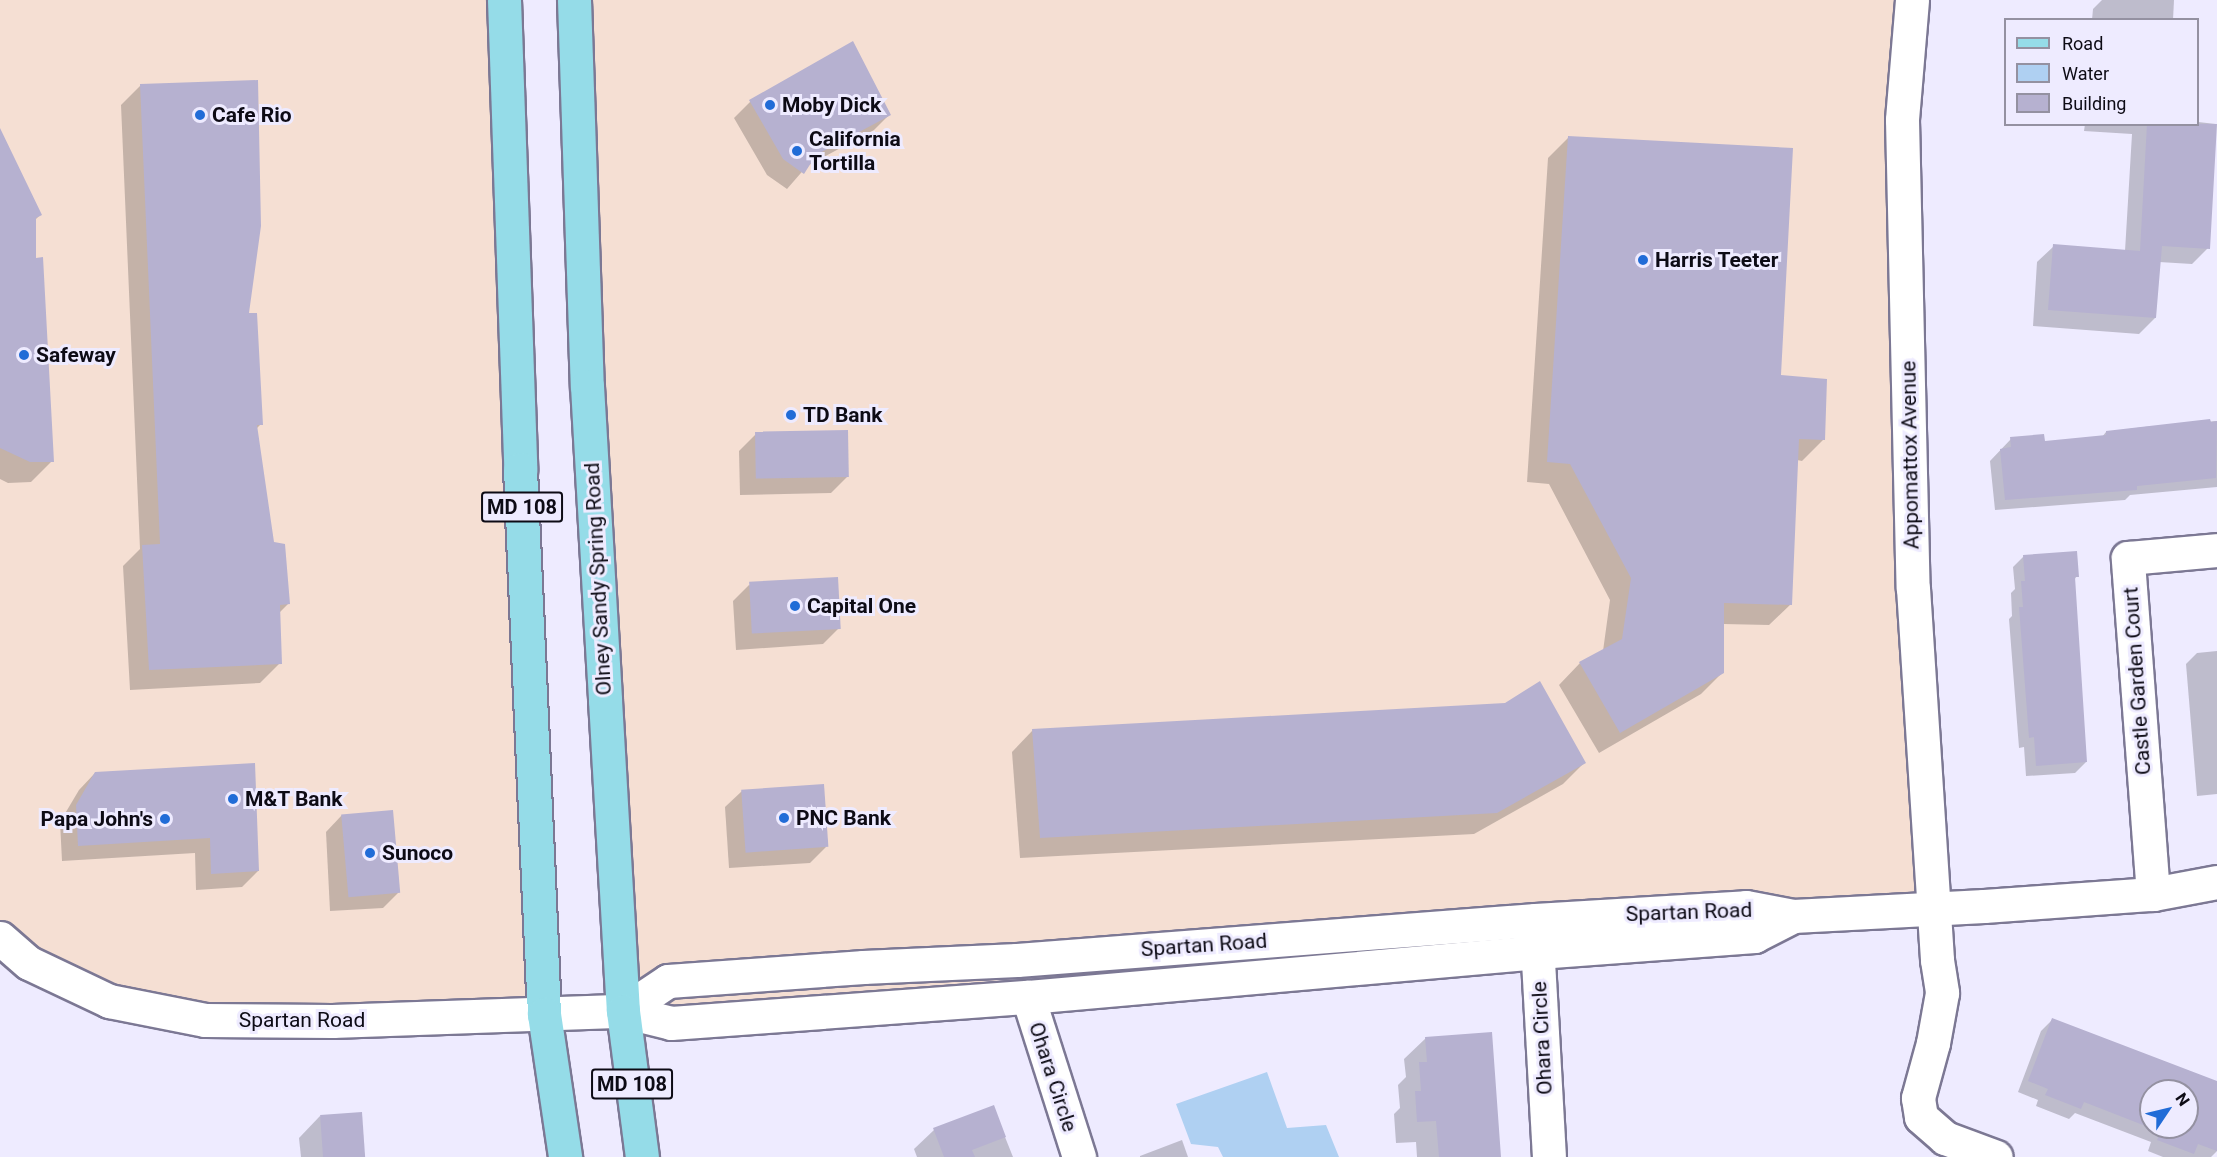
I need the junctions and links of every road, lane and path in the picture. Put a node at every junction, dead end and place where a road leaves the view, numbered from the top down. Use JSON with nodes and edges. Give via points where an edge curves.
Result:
{"nodes":[{"id":1,"x":504,"y":0,"type":"edge"},
{"id":2,"x":574,"y":0,"type":"edge"},
{"id":3,"x":1912,"y":0,"type":"edge"},
{"id":4,"x":2217,"y":550,"type":"edge"},
{"id":5,"x":2217,"y":882,"type":"edge"},
{"id":6,"x":2153,"y":894,"type":"junction"},
{"id":7,"x":1934,"y":909,"type":"junction"},
{"id":8,"x":1793,"y":916,"type":"junction"},
{"id":9,"x":1535,"y":920,"type":"junction"},
{"id":10,"x":0,"y":938,"type":"edge"},
{"id":11,"x":1538,"y":952,"type":"junction"},
{"id":12,"x":1028,"y":997,"type":"junction"},
{"id":13,"x":624,"y":1011,"type":"junction"},
{"id":14,"x":544,"y":1014,"type":"junction"},
{"id":15,"x":565,"y":1157,"type":"edge"},
{"id":16,"x":642,"y":1157,"type":"edge"},
{"id":17,"x":1079,"y":1157,"type":"edge"},
{"id":18,"x":1549,"y":1157,"type":"edge"},
{"id":19,"x":1996,"y":1157,"type":"edge"}],
"edges":[{"from":1,"to":14,"type":"main road","number":"MD 108"},
{"from":2,"to":13,"type":"main road","name":"Olney Sandy Spring Road","number":"MD 108","via":[[587,386]]},
{"from":3,"to":7,"type":"street","name":"Appomattox Avenue","via":[[1902,120],[1912,541]]},
{"from":4,"to":6,"type":"street","name":"Castle Garden Court","via":[[2128,558]]},
{"from":5,"to":6,"type":"street","name":"Spartan Road"},
{"from":6,"to":7,"type":"street","name":"Spartan Road"},
{"from":7,"to":8,"type":"street","name":"Spartan Road"},
{"from":7,"to":19,"type":"street","name":"Appomattox Avenue","via":[[1942,993],[1918,1098],[1921,1117],[1945,1138]]},
{"from":8,"to":9,"type":"street","name":"Spartan Road","via":[[1746,907]]},
{"from":8,"to":11,"type":"street","name":"Spartan Road","via":[[1754,936]]},
{"from":9,"to":11,"type":"street","name":"Ohara Circle"},
{"from":9,"to":13,"type":"street","name":"Spartan Road","via":[[1017,960],[668,981]]},
{"from":10,"to":14,"type":"street","name":"Spartan Road","via":[[29,963],[109,1001],[205,1020],[332,1021]]},
{"from":11,"to":12,"type":"street","name":"Spartan Road"},
{"from":11,"to":18,"type":"street","name":"Ohara Circle"},
{"from":12,"to":13,"type":"street","name":"Spartan Road","via":[[671,1023]]},
{"from":12,"to":17,"type":"street","name":"Ohara Circle"},
{"from":13,"to":14,"type":"street","name":"Spartan Road"},
{"from":13,"to":16,"type":"main road","name":"Olney Sandy Spring Road","number":"MD 108"},
{"from":14,"to":15,"type":"main road","number":"MD 108"}]}
